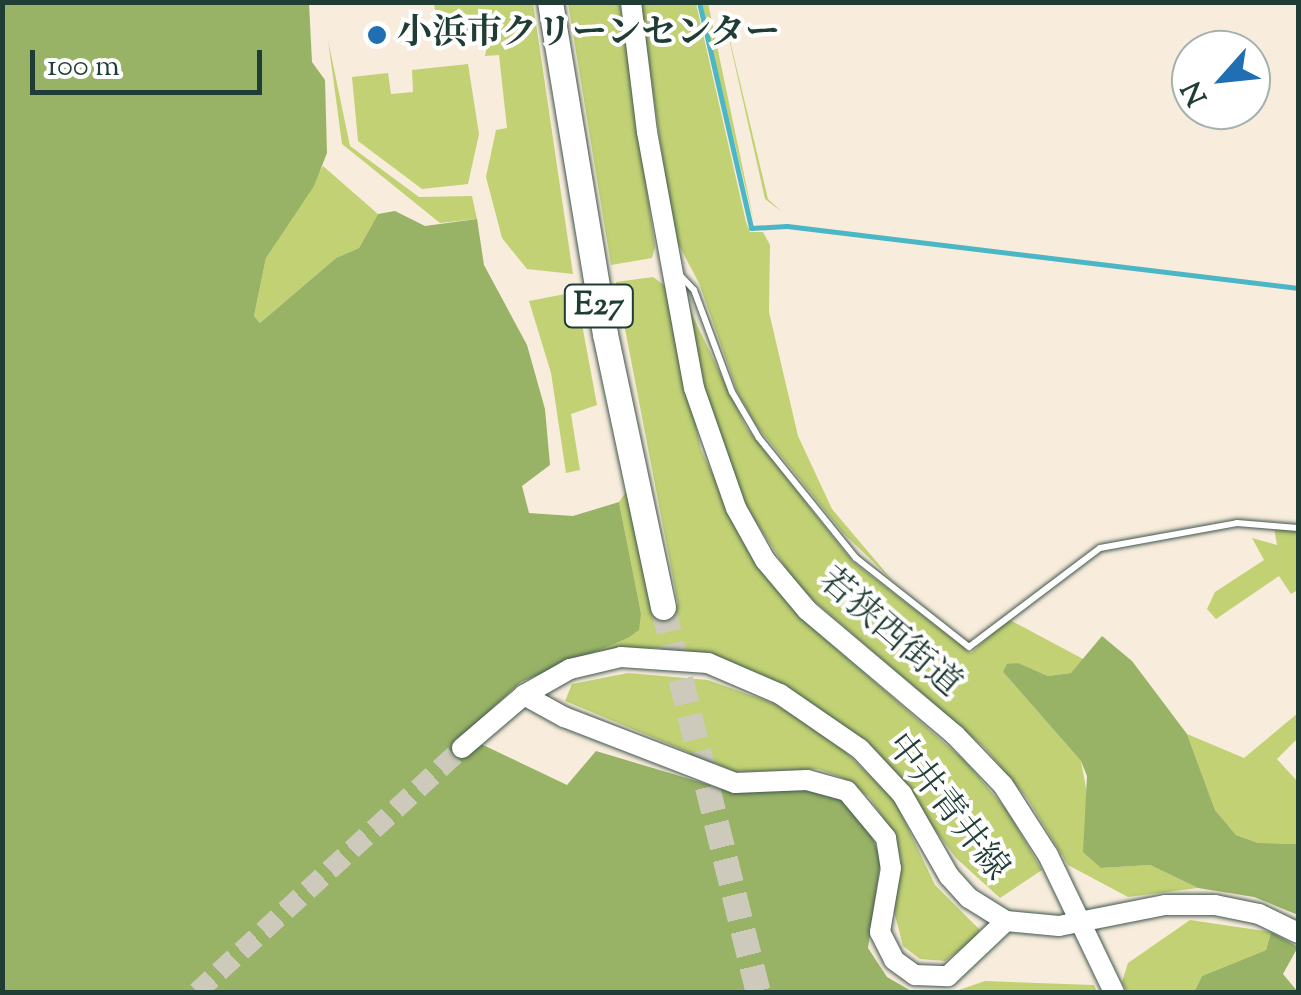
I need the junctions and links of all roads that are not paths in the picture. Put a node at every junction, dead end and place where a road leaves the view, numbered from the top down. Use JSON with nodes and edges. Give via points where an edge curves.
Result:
{"nodes":[{"id":1,"x":550,"y":2,"type":"edge"},
{"id":2,"x":630,"y":2,"type":"edge"},
{"id":3,"x":671,"y":264,"type":"junction"},
{"id":4,"x":1298,"y":528,"type":"edge"},
{"id":5,"x":663,"y":606,"type":"tunnel mouth"},
{"id":6,"x":524,"y":695,"type":"junction"},
{"id":7,"x":462,"y":748,"type":"tunnel mouth"},
{"id":8,"x":1006,"y":921,"type":"junction"},
{"id":9,"x":1080,"y":922,"type":"junction"},
{"id":10,"x":1298,"y":933,"type":"edge"},
{"id":11,"x":1114,"y":992,"type":"edge"}],
"edges":[{"from":1,"to":5,"type":"highway","number":"E27","via":[[605,334]]},
{"from":2,"to":3,"type":"street","name":"若狭西街道"},
{"from":3,"to":4,"type":"lane","via":[[694,290],[732,392],[759,438],[856,558],[969,648],[1100,548],[1238,523]]},
{"from":3,"to":9,"type":"street","name":"若狭西街道","via":[[711,451],[766,560],[822,626],[955,735],[1004,785]]},
{"from":6,"to":7,"type":"street","name":"中井青井線"},
{"from":6,"to":8,"type":"street","name":"中井青井線","via":[[570,670],[621,657],[677,657],[754,680],[881,768],[949,876],[968,898]]},
{"from":6,"to":8,"type":"street","via":[[564,718],[735,783],[806,780],[848,791],[886,838],[891,868],[880,932],[894,960],[915,975],[948,976]]},
{"from":8,"to":9,"type":"street","name":"中井青井線"},
{"from":9,"to":10,"type":"street","name":"中井青井線","via":[[1165,905],[1215,905],[1259,914]]},
{"from":9,"to":11,"type":"street","name":"若狭西街道"}]}
